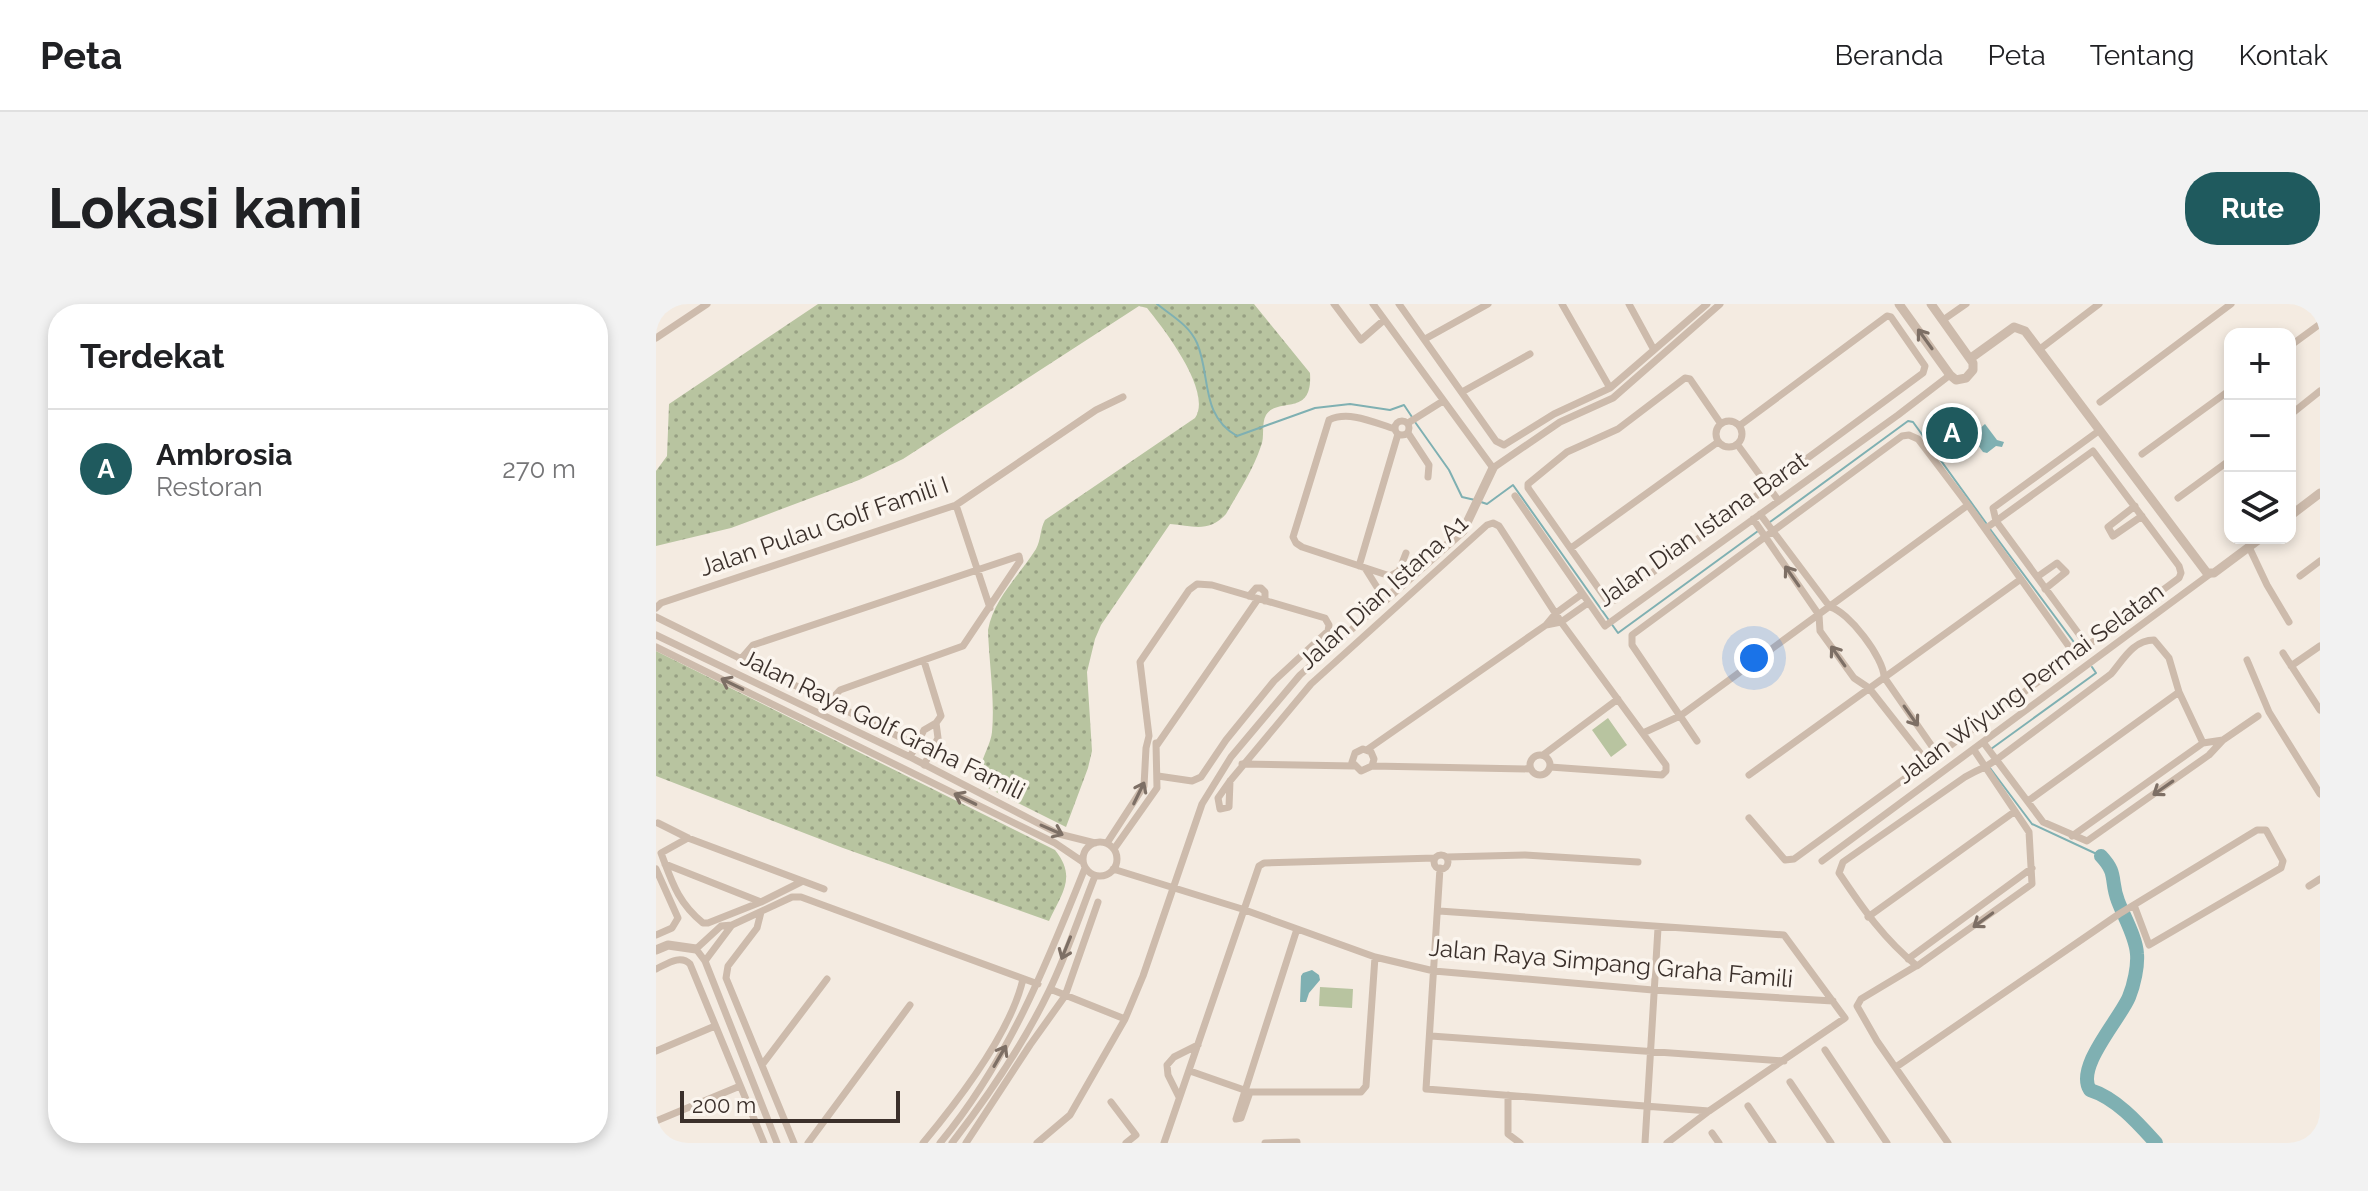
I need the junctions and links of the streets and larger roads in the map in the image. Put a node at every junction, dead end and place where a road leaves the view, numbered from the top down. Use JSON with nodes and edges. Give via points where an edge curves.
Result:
{"nodes":[{"id":1,"x":707,"y":304,"type":"edge"},
{"id":2,"x":1334,"y":304,"type":"edge"},
{"id":3,"x":1373,"y":304,"type":"edge"},
{"id":4,"x":1399,"y":304,"type":"edge"},
{"id":5,"x":1488,"y":304,"type":"edge"},
{"id":6,"x":1562,"y":304,"type":"edge"},
{"id":7,"x":1629,"y":304,"type":"edge"},
{"id":8,"x":1707,"y":304,"type":"edge"},
{"id":9,"x":1720,"y":304,"type":"edge"},
{"id":10,"x":1899,"y":304,"type":"edge"},
{"id":11,"x":1931,"y":304,"type":"edge"},
{"id":12,"x":1966,"y":304,"type":"edge"},
{"id":13,"x":2099,"y":304,"type":"edge"},
{"id":14,"x":2231,"y":304,"type":"edge"},
{"id":15,"x":2315,"y":304,"type":"edge"},
{"id":16,"x":2320,"y":311,"type":"edge"},
{"id":17,"x":1384,"y":320,"type":"junction"},
{"id":18,"x":1943,"y":320,"type":"junction"},
{"id":19,"x":2320,"y":324,"type":"edge"},
{"id":20,"x":656,"y":338,"type":"edge"},
{"id":21,"x":1425,"y":339,"type":"junction"},
{"id":22,"x":2296,"y":342,"type":"edge"},
{"id":23,"x":2040,"y":349,"type":"junction"},
{"id":24,"x":1654,"y":350,"type":"junction"},
{"id":25,"x":1530,"y":354,"type":"dead end"},
{"id":26,"x":1971,"y":358,"type":"junction"},
{"id":27,"x":1950,"y":375,"type":"junction"},
{"id":28,"x":1610,"y":388,"type":"junction"},
{"id":29,"x":2320,"y":391,"type":"edge"},
{"id":30,"x":1462,"y":392,"type":"junction"},
{"id":31,"x":2224,"y":394,"type":"edge"},
{"id":32,"x":1123,"y":397,"type":"dead end"},
{"id":33,"x":1443,"y":401,"type":"junction"},
{"id":34,"x":2100,"y":402,"type":"dead end"},
{"id":35,"x":2296,"y":410,"type":"edge"},
{"id":36,"x":1408,"y":423,"type":"junction"},
{"id":37,"x":1721,"y":424,"type":"junction"},
{"id":38,"x":1739,"y":426,"type":"junction"},
{"id":39,"x":2100,"y":430,"type":"junction"},
{"id":40,"x":1397,"y":432,"type":"junction"},
{"id":41,"x":1408,"y":433,"type":"junction"},
{"id":42,"x":1718,"y":442,"type":"junction"},
{"id":43,"x":1737,"y":444,"type":"junction"},
{"id":44,"x":2142,"y":454,"type":"dead end"},
{"id":45,"x":2224,"y":464,"type":"edge"},
{"id":46,"x":1493,"y":468,"type":"junction"},
{"id":47,"x":1428,"y":477,"type":"dead end"},
{"id":48,"x":1768,"y":487,"type":"junction"},
{"id":49,"x":2320,"y":493,"type":"edge"},
{"id":50,"x":1515,"y":496,"type":"dead end"},
{"id":51,"x":2178,"y":498,"type":"dead end"},
{"id":52,"x":1778,"y":500,"type":"junction"},
{"id":53,"x":956,"y":505,"type":"junction"},
{"id":54,"x":1968,"y":505,"type":"junction"},
{"id":55,"x":2135,"y":506,"type":"junction"},
{"id":56,"x":2296,"y":511,"type":"edge"},
{"id":57,"x":2142,"y":516,"type":"junction"},
{"id":58,"x":1758,"y":518,"type":"junction"},
{"id":59,"x":1991,"y":525,"type":"junction"},
{"id":60,"x":1772,"y":530,"type":"junction"},
{"id":61,"x":1764,"y":536,"type":"junction"},
{"id":62,"x":2253,"y":544,"type":"edge"},
{"id":63,"x":2249,"y":547,"type":"junction"},
{"id":64,"x":1571,"y":548,"type":"junction"},
{"id":65,"x":1406,"y":553,"type":"dead end"},
{"id":66,"x":2320,"y":561,"type":"edge"},
{"id":67,"x":1362,"y":567,"type":"junction"},
{"id":68,"x":977,"y":570,"type":"junction"},
{"id":69,"x":2210,"y":574,"type":"junction"},
{"id":70,"x":2300,"y":576,"type":"dead end"},
{"id":71,"x":2037,"y":577,"type":"junction"},
{"id":72,"x":2021,"y":579,"type":"junction"},
{"id":73,"x":2045,"y":589,"type":"junction"},
{"id":74,"x":1582,"y":594,"type":"junction"},
{"id":75,"x":1261,"y":600,"type":"junction"},
{"id":76,"x":1385,"y":600,"type":"junction"},
{"id":77,"x":1588,"y":603,"type":"junction"},
{"id":78,"x":1830,"y":607,"type":"junction"},
{"id":79,"x":656,"y":608,"type":"edge"},
{"id":80,"x":990,"y":608,"type":"junction"},
{"id":81,"x":1556,"y":613,"type":"junction"},
{"id":82,"x":1819,"y":615,"type":"junction"},
{"id":83,"x":656,"y":617,"type":"edge"},
{"id":84,"x":1561,"y":622,"type":"junction"},
{"id":85,"x":2289,"y":622,"type":"dead end"},
{"id":86,"x":1546,"y":625,"type":"junction"},
{"id":87,"x":656,"y":635,"type":"edge"},
{"id":88,"x":2320,"y":646,"type":"edge"},
{"id":89,"x":656,"y":647,"type":"edge"},
{"id":90,"x":2081,"y":650,"type":"junction"},
{"id":91,"x":2283,"y":653,"type":"dead end"},
{"id":92,"x":740,"y":660,"type":"junction"},
{"id":93,"x":2247,"y":660,"type":"dead end"},
{"id":94,"x":924,"y":661,"type":"junction"},
{"id":95,"x":2291,"y":666,"type":"junction"},
{"id":96,"x":1884,"y":677,"type":"junction"},
{"id":97,"x":1869,"y":688,"type":"junction"},
{"id":98,"x":2179,"y":692,"type":"junction"},
{"id":99,"x":1618,"y":699,"type":"junction"},
{"id":100,"x":829,"y":702,"type":"junction"},
{"id":101,"x":2320,"y":710,"type":"edge"},
{"id":102,"x":1680,"y":716,"type":"junction"},
{"id":103,"x":2258,"y":716,"type":"dead end"},
{"id":104,"x":936,"y":723,"type":"junction"},
{"id":105,"x":1643,"y":733,"type":"junction"},
{"id":106,"x":1149,"y":736,"type":"junction"},
{"id":107,"x":2223,"y":740,"type":"junction"},
{"id":108,"x":1697,"y":741,"type":"dead end"},
{"id":109,"x":2203,"y":743,"type":"junction"},
{"id":110,"x":1984,"y":744,"type":"junction"},
{"id":111,"x":916,"y":745,"type":"junction"},
{"id":112,"x":1157,"y":745,"type":"junction"},
{"id":113,"x":1146,"y":748,"type":"junction"},
{"id":114,"x":1368,"y":749,"type":"junction"},
{"id":115,"x":1974,"y":750,"type":"junction"},
{"id":116,"x":1543,"y":755,"type":"junction"},
{"id":117,"x":910,"y":757,"type":"junction"},
{"id":118,"x":1933,"y":759,"type":"junction"},
{"id":119,"x":1994,"y":759,"type":"junction"},
{"id":120,"x":1242,"y":764,"type":"junction"},
{"id":121,"x":924,"y":765,"type":"junction"},
{"id":122,"x":1354,"y":766,"type":"junction"},
{"id":123,"x":1372,"y":766,"type":"junction"},
{"id":124,"x":1550,"y":767,"type":"junction"},
{"id":125,"x":1984,"y":767,"type":"junction"},
{"id":126,"x":1531,"y":769,"type":"junction"},
{"id":127,"x":1942,"y":773,"type":"junction"},
{"id":128,"x":1749,"y":775,"type":"dead end"},
{"id":129,"x":1158,"y":776,"type":"junction"},
{"id":130,"x":1230,"y":781,"type":"dead end"},
{"id":131,"x":2320,"y":794,"type":"edge"},
{"id":132,"x":2028,"y":801,"type":"junction"},
{"id":133,"x":2014,"y":812,"type":"junction"},
{"id":134,"x":1749,"y":818,"type":"dead end"},
{"id":135,"x":658,"y":823,"type":"dead end"},
{"id":136,"x":2072,"y":836,"type":"junction"},
{"id":137,"x":688,"y":838,"type":"junction"},
{"id":138,"x":1095,"y":843,"type":"junction"},
{"id":139,"x":1107,"y":843,"type":"junction"},
{"id":140,"x":1114,"y":849,"type":"junction"},
{"id":141,"x":1447,"y":857,"type":"junction"},
{"id":142,"x":1435,"y":858,"type":"junction"},
{"id":143,"x":1822,"y":861,"type":"dead end"},
{"id":144,"x":1638,"y":862,"type":"dead end"},
{"id":145,"x":665,"y":864,"type":"junction"},
{"id":146,"x":1084,"y":865,"type":"junction"},
{"id":147,"x":1440,"y":868,"type":"junction"},
{"id":148,"x":2032,"y":868,"type":"junction"},
{"id":149,"x":656,"y":869,"type":"edge"},
{"id":150,"x":1113,"y":869,"type":"junction"},
{"id":151,"x":1095,"y":876,"type":"junction"},
{"id":152,"x":2320,"y":879,"type":"edge"},
{"id":153,"x":801,"y":882,"type":"junction"},
{"id":154,"x":2309,"y":886,"type":"dead end"},
{"id":155,"x":1172,"y":887,"type":"junction"},
{"id":156,"x":824,"y":889,"type":"dead end"},
{"id":157,"x":761,"y":902,"type":"junction"},
{"id":158,"x":1098,"y":902,"type":"dead end"},
{"id":159,"x":2131,"y":907,"type":"junction"},
{"id":160,"x":1242,"y":909,"type":"junction"},
{"id":161,"x":1439,"y":911,"type":"junction"},
{"id":162,"x":761,"y":912,"type":"junction"},
{"id":163,"x":1868,"y":917,"type":"junction"},
{"id":164,"x":703,"y":923,"type":"junction"},
{"id":165,"x":732,"y":925,"type":"junction"},
{"id":166,"x":1658,"y":928,"type":"junction"},
{"id":167,"x":1297,"y":929,"type":"junction"},
{"id":168,"x":656,"y":935,"type":"edge"},
{"id":169,"x":708,"y":938,"type":"junction"},
{"id":170,"x":696,"y":949,"type":"junction"},
{"id":171,"x":656,"y":950,"type":"edge"},
{"id":172,"x":1375,"y":957,"type":"junction"},
{"id":173,"x":1908,"y":959,"type":"junction"},
{"id":174,"x":705,"y":961,"type":"junction"},
{"id":175,"x":1918,"y":966,"type":"junction"},
{"id":176,"x":656,"y":969,"type":"edge"},
{"id":177,"x":1434,"y":971,"type":"junction"},
{"id":178,"x":827,"y":979,"type":"dead end"},
{"id":179,"x":1023,"y":979,"type":"junction"},
{"id":180,"x":1038,"y":984,"type":"junction"},
{"id":181,"x":1050,"y":989,"type":"junction"},
{"id":182,"x":1653,"y":990,"type":"junction"},
{"id":183,"x":1065,"y":996,"type":"junction"},
{"id":184,"x":1833,"y":1001,"type":"junction"},
{"id":185,"x":910,"y":1005,"type":"dead end"},
{"id":186,"x":1125,"y":1019,"type":"junction"},
{"id":187,"x":715,"y":1026,"type":"junction"},
{"id":188,"x":1431,"y":1036,"type":"junction"},
{"id":189,"x":1198,"y":1045,"type":"junction"},
{"id":190,"x":1650,"y":1050,"type":"junction"},
{"id":191,"x":1825,"y":1050,"type":"dead end"},
{"id":192,"x":656,"y":1051,"type":"edge"},
{"id":193,"x":1785,"y":1061,"type":"junction"},
{"id":194,"x":762,"y":1065,"type":"junction"},
{"id":195,"x":1896,"y":1067,"type":"junction"},
{"id":196,"x":1190,"y":1071,"type":"junction"},
{"id":197,"x":1790,"y":1082,"type":"dead end"},
{"id":198,"x":740,"y":1086,"type":"junction"},
{"id":199,"x":1246,"y":1092,"type":"junction"},
{"id":200,"x":1508,"y":1095,"type":"junction"},
{"id":201,"x":1179,"y":1097,"type":"junction"},
{"id":202,"x":1111,"y":1102,"type":"dead end"},
{"id":203,"x":1648,"y":1106,"type":"junction"},
{"id":204,"x":1748,"y":1106,"type":"dead end"},
{"id":205,"x":1709,"y":1111,"type":"junction"},
{"id":206,"x":656,"y":1121,"type":"edge"},
{"id":207,"x":1712,"y":1133,"type":"dead end"},
{"id":208,"x":1136,"y":1135,"type":"junction"},
{"id":209,"x":1297,"y":1142,"type":"edge"},
{"id":210,"x":763,"y":1143,"type":"edge"},
{"id":211,"x":777,"y":1143,"type":"edge"},
{"id":212,"x":794,"y":1143,"type":"edge"},
{"id":213,"x":808,"y":1143,"type":"edge"},
{"id":214,"x":923,"y":1143,"type":"edge"},
{"id":215,"x":940,"y":1143,"type":"edge"},
{"id":216,"x":952,"y":1143,"type":"edge"},
{"id":217,"x":966,"y":1143,"type":"edge"},
{"id":218,"x":1037,"y":1143,"type":"edge"},
{"id":219,"x":1126,"y":1143,"type":"edge"},
{"id":220,"x":1143,"y":1143,"type":"edge"},
{"id":221,"x":1164,"y":1143,"type":"edge"},
{"id":222,"x":1265,"y":1143,"type":"edge"},
{"id":223,"x":1520,"y":1143,"type":"edge"},
{"id":224,"x":1645,"y":1143,"type":"edge"},
{"id":225,"x":1667,"y":1143,"type":"edge"},
{"id":226,"x":1719,"y":1143,"type":"edge"},
{"id":227,"x":1773,"y":1143,"type":"edge"},
{"id":228,"x":1831,"y":1143,"type":"edge"},
{"id":229,"x":1887,"y":1143,"type":"edge"},
{"id":230,"x":1948,"y":1143,"type":"edge"}],
"edges":[{"from":1,"to":20,"type":"street"},
{"from":2,"to":17,"type":"street","via":[[1361,340]]},
{"from":3,"to":17,"type":"street"},
{"from":4,"to":21,"type":"street"},
{"from":5,"to":21,"type":"street"},
{"from":6,"to":28,"type":"street"},
{"from":7,"to":24,"type":"street"},
{"from":8,"to":24,"type":"street"},
{"from":9,"to":46,"type":"street","via":[[1613,398],[1560,422]]},
{"from":27,"to":10,"type":"street","one_way":true},
{"from":11,"to":18,"type":"street"},
{"from":12,"to":18,"type":"street"},
{"from":13,"to":23,"type":"street"},
{"from":14,"to":34,"type":"street"},
{"from":15,"to":16,"type":"street"},
{"from":17,"to":33,"type":"street"},
{"from":18,"to":26,"type":"street"},
{"from":19,"to":22,"type":"street"},
{"from":21,"to":30,"type":"street"},
{"from":23,"to":26,"type":"street","via":[[2025,331],[2014,327]]},
{"from":23,"to":39,"type":"street"},
{"from":24,"to":28,"type":"street"},
{"from":25,"to":30,"type":"street"},
{"from":26,"to":27,"type":"street","via":[[1973,370],[1966,378]]},
{"from":27,"to":52,"type":"street","name":"Jalan Dian Istana Barat"},
{"from":28,"to":30,"type":"street","via":[[1504,445]]},
{"from":29,"to":35,"type":"street"},
{"from":31,"to":44,"type":"street"},
{"from":32,"to":53,"type":"street","name":"Jalan Pulau Golf Famili I"},
{"from":33,"to":36,"type":"street"},
{"from":33,"to":46,"type":"street"},
{"from":36,"to":40,"type":"street","via":[[1398,422]]},
{"from":36,"to":41,"type":"street"},
{"from":37,"to":38,"type":"street"},
{"from":37,"to":42,"type":"street"},
{"from":37,"to":64,"type":"street","via":[[1686,377],[1618,429],[1567,452],[1540,472],[1528,488]]},
{"from":38,"to":43,"type":"street","via":[[1742,436]]},
{"from":38,"to":48,"type":"street","via":[[1887,316],[1925,366],[1923,373]]},
{"from":39,"to":59,"type":"street","via":[[1993,508]]},
{"from":39,"to":69,"type":"street"},
{"from":40,"to":41,"type":"street"},
{"from":40,"to":67,"type":"street"},
{"from":40,"to":67,"type":"street","via":[[1350,417],[1329,420],[1294,530],[1302,547]]},
{"from":41,"to":47,"type":"street","via":[[1429,465]]},
{"from":42,"to":43,"type":"street","via":[[1727,447]]},
{"from":42,"to":64,"type":"street"},
{"from":43,"to":48,"type":"street"},
{"from":45,"to":51,"type":"street"},
{"from":46,"to":76,"type":"street","via":[[1458,538]]},
{"from":48,"to":52,"type":"street"},
{"from":48,"to":64,"type":"street","via":[[1610,601]]},
{"from":49,"to":56,"type":"street"},
{"from":50,"to":74,"type":"street","name":"Jalan Dian Istana Barat"},
{"from":52,"to":58,"type":"street","name":"Jalan Dian Istana Barat"},
{"from":53,"to":68,"type":"street"},
{"from":53,"to":79,"type":"street","name":"Jalan Pulau Golf Famili I"},
{"from":54,"to":59,"type":"street"},
{"from":54,"to":60,"type":"street","via":[[1918,439],[1909,435]]},
{"from":54,"to":78,"type":"street"},
{"from":55,"to":57,"type":"street"},
{"from":55,"to":57,"type":"street","via":[[2108,528],[2113,536]]},
{"from":55,"to":59,"type":"street","via":[[2091,451]]},
{"from":57,"to":90,"type":"street","via":[[2179,566],[2180,576]]},
{"from":58,"to":60,"type":"street"},
{"from":58,"to":61,"type":"street"},
{"from":58,"to":77,"type":"street","name":"Jalan Dian Istana Barat","via":[[1605,626]]},
{"from":59,"to":71,"type":"street"},
{"from":59,"to":72,"type":"street"},
{"from":60,"to":61,"type":"street"},
{"from":60,"to":78,"type":"street"},
{"from":82,"to":61,"type":"street","one_way":true},
{"from":61,"to":102,"type":"street","via":[[1630,638]]},
{"from":62,"to":63,"type":"street","name":"Jalan Wiyung Permai Selatan"},
{"from":63,"to":69,"type":"street","name":"Jalan Wiyung Permai Selatan"},
{"from":63,"to":85,"type":"street"},
{"from":65,"to":67,"type":"street","via":[[1395,575]]},
{"from":66,"to":70,"type":"street"},
{"from":67,"to":76,"type":"street"},
{"from":68,"to":80,"type":"street"},
{"from":68,"to":80,"type":"street","via":[[1019,556]]},
{"from":68,"to":92,"type":"street","via":[[753,645]]},
{"from":69,"to":110,"type":"street","name":"Jalan Wiyung Permai Selatan"},
{"from":71,"to":73,"type":"street"},
{"from":71,"to":73,"type":"street","via":[[2059,563],[2066,573]]},
{"from":72,"to":90,"type":"street"},
{"from":72,"to":96,"type":"street"},
{"from":73,"to":90,"type":"street"},
{"from":74,"to":77,"type":"street","name":"Jalan Dian Istana Barat"},
{"from":74,"to":81,"type":"street"},
{"from":75,"to":106,"type":"street","via":[[1261,588],[1249,596],[1212,585],[1192,587],[1139,665]]},
{"from":75,"to":112,"type":"street"},
{"from":75,"to":129,"type":"street","via":[[1325,618],[1328,631],[1274,681],[1201,777],[1192,781]]},
{"from":76,"to":155,"type":"street","via":[[1300,675],[1231,757],[1202,804]]},
{"from":77,"to":84,"type":"street"},
{"from":78,"to":82,"type":"street"},
{"from":78,"to":96,"type":"street","via":[[1843,612],[1879,657]]},
{"from":80,"to":94,"type":"street","via":[[963,646]]},
{"from":81,"to":84,"type":"street","name":"Jalan Dian Istana A1"},
{"from":81,"to":86,"type":"street"},
{"from":81,"to":120,"type":"street","name":"Jalan Dian Istana A1","via":[[1499,526],[1487,525],[1324,671]]},
{"from":97,"to":82,"type":"street","one_way":true,"via":[[1854,678],[1820,631]]},
{"from":82,"to":102,"type":"street"},
{"from":83,"to":92,"type":"street"},
{"from":84,"to":86,"type":"street"},
{"from":84,"to":99,"type":"street","name":"Jalan Dian Istana A1"},
{"from":86,"to":114,"type":"street"},
{"from":87,"to":117,"type":"street","name":"Jalan Raya Golf Graha Famili"},
{"from":88,"to":95,"type":"street"},
{"from":146,"to":89,"type":"street","name":"Jalan Raya Golf Graha Famili","one_way":true,"via":[[1055,843]]},
{"from":90,"to":118,"type":"street"},
{"from":91,"to":95,"type":"street"},
{"from":92,"to":100,"type":"street"},
{"from":93,"to":131,"type":"street","via":[[2269,712]]},
{"from":94,"to":100,"type":"street","via":[[840,690]]},
{"from":94,"to":104,"type":"street","via":[[941,716]]},
{"from":95,"to":101,"type":"street"},
{"from":96,"to":97,"type":"street"},
{"from":96,"to":118,"type":"street","one_way":true},
{"from":97,"to":118,"type":"street"},
{"from":97,"to":128,"type":"street"},
{"from":98,"to":109,"type":"street"},
{"from":98,"to":119,"type":"street","via":[[2169,658],[2154,640],[2143,641],[2111,674]]},
{"from":98,"to":132,"type":"street"},
{"from":99,"to":105,"type":"street","name":"Jalan Dian Istana A1"},
{"from":99,"to":116,"type":"street"},
{"from":100,"to":111,"type":"street"},
{"from":102,"to":105,"type":"street"},
{"from":102,"to":108,"type":"street"},
{"from":103,"to":107,"type":"street"},
{"from":104,"to":111,"type":"street","via":[[924,730]]},
{"from":104,"to":121,"type":"street","via":[[938,738]]},
{"from":105,"to":124,"type":"street","name":"Jalan Dian Istana A1","via":[[1666,765],[1662,775]]},
{"from":106,"to":112,"type":"street"},
{"from":106,"to":113,"type":"street"},
{"from":107,"to":109,"type":"street"},
{"from":107,"to":136,"type":"street","one_way":true,"via":[[2088,841]]},
{"from":109,"to":136,"type":"street"},
{"from":110,"to":115,"type":"street","name":"Jalan Wiyung Permai Selatan"},
{"from":110,"to":119,"type":"street"},
{"from":111,"to":117,"type":"street"},
{"from":112,"to":113,"type":"street"},
{"from":112,"to":129,"type":"street"},
{"from":139,"to":113,"type":"street","one_way":true,"via":[[1143,791]]},
{"from":114,"to":122,"type":"street","via":[[1355,753]]},
{"from":114,"to":123,"type":"street"},
{"from":115,"to":125,"type":"street"},
{"from":115,"to":127,"type":"street","name":"Jalan Wiyung Permai Selatan"},
{"from":116,"to":124,"type":"street"},
{"from":116,"to":126,"type":"street","via":[[1532,758]]},
{"from":117,"to":121,"type":"street","name":"Jalan Raya Golf Graha Famili"},
{"from":118,"to":127,"type":"street"},
{"from":118,"to":134,"type":"street","via":[[1791,861]]},
{"from":119,"to":125,"type":"street"},
{"from":119,"to":132,"type":"street"},
{"from":120,"to":122,"type":"street"},
{"from":120,"to":130,"type":"street","name":"Jalan Dian Istana A1"},
{"from":121,"to":138,"type":"street","name":"Jalan Raya Golf Graha Famili","one_way":true,"via":[[1059,834]]},
{"from":122,"to":123,"type":"street","via":[[1366,771]]},
{"from":123,"to":126,"type":"street"},
{"from":124,"to":126,"type":"street","via":[[1541,775]]},
{"from":125,"to":133,"type":"street"},
{"from":125,"to":163,"type":"street","via":[[1840,865],[1839,873]]},
{"from":127,"to":143,"type":"street","name":"Jalan Wiyung Permai Selatan"},
{"from":129,"to":140,"type":"street","via":[[1155,792]]},
{"from":132,"to":136,"type":"street","via":[[2043,822]]},
{"from":133,"to":148,"type":"street","via":[[2029,832]]},
{"from":133,"to":163,"type":"street"},
{"from":135,"to":137,"type":"street"},
{"from":137,"to":145,"type":"street","via":[[661,853]]},
{"from":137,"to":153,"type":"street"},
{"from":138,"to":139,"type":"street"},
{"from":138,"to":146,"type":"street","via":[[1084,852]]},
{"from":139,"to":140,"type":"street"},
{"from":140,"to":150,"type":"street"},
{"from":141,"to":142,"type":"street"},
{"from":141,"to":144,"type":"street","via":[[1525,855]]},
{"from":141,"to":147,"type":"street","via":[[1447,865]]},
{"from":142,"to":147,"type":"street"},
{"from":142,"to":160,"type":"street","via":[[1264,863]]},
{"from":145,"to":157,"type":"street"},
{"from":145,"to":164,"type":"street","via":[[682,904]]},
{"from":146,"to":151,"type":"street"},
{"from":146,"to":180,"type":"street"},
{"from":147,"to":161,"type":"street"},
{"from":148,"to":173,"type":"street"},
{"from":148,"to":175,"type":"street","one_way":true,"via":[[2032,885]]},
{"from":149,"to":168,"type":"street","via":[[678,918],[672,928]]},
{"from":150,"to":151,"type":"street"},
{"from":150,"to":155,"type":"street","name":"Jalan Raya Simpang Graha Famili"},
{"from":151,"to":181,"type":"street","one_way":true},
{"from":152,"to":154,"type":"street"},
{"from":153,"to":156,"type":"street"},
{"from":153,"to":157,"type":"street"},
{"from":155,"to":160,"type":"street","name":"Jalan Raya Simpang Graha Famili"},
{"from":155,"to":186,"type":"street"},
{"from":157,"to":164,"type":"street"},
{"from":158,"to":183,"type":"street"},
{"from":159,"to":159,"type":"street","via":[[2257,830],[2266,830],[2283,861],[2281,868],[2149,945]]},
{"from":159,"to":195,"type":"street"},
{"from":160,"to":167,"type":"street","name":"Jalan Raya Simpang Graha Famili"},
{"from":160,"to":189,"type":"street"},
{"from":161,"to":166,"type":"street"},
{"from":161,"to":177,"type":"street"},
{"from":162,"to":165,"type":"street"},
{"from":162,"to":179,"type":"street","via":[[801,897]]},
{"from":162,"to":194,"type":"street","via":[[726,978]]},
{"from":163,"to":173,"type":"street"},
{"from":164,"to":169,"type":"street"},
{"from":165,"to":169,"type":"street"},
{"from":165,"to":174,"type":"street"},
{"from":166,"to":182,"type":"street"},
{"from":166,"to":184,"type":"street","via":[[1785,936]]},
{"from":167,"to":172,"type":"street","name":"Jalan Raya Simpang Graha Famili"},
{"from":167,"to":199,"type":"street"},
{"from":169,"to":170,"type":"street"},
{"from":170,"to":171,"type":"street","via":[[668,945]]},
{"from":170,"to":174,"type":"street"},
{"from":172,"to":177,"type":"street","name":"Jalan Raya Simpang Graha Famili"},
{"from":172,"to":199,"type":"street","via":[[1364,1089],[1356,1094]]},
{"from":173,"to":175,"type":"street"},
{"from":174,"to":211,"type":"street"},
{"from":175,"to":195,"type":"street","via":[[1857,1006]]},
{"from":176,"to":187,"type":"street","via":[[678,959],[690,964]]},
{"from":177,"to":182,"type":"street","name":"Jalan Raya Simpang Graha Famili"},
{"from":177,"to":188,"type":"street"},
{"from":178,"to":194,"type":"street"},
{"from":179,"to":180,"type":"street"},
{"from":179,"to":214,"type":"street","via":[[1016,1004],[971,1081]]},
{"from":215,"to":180,"type":"street","one_way":true,"via":[[980,1091]]},
{"from":181,"to":183,"type":"street"},
{"from":181,"to":216,"type":"street","via":[[1021,1043]]},
{"from":182,"to":184,"type":"street","name":"Jalan Raya Simpang Graha Famili"},
{"from":182,"to":190,"type":"street"},
{"from":183,"to":186,"type":"street"},
{"from":183,"to":217,"type":"street"},
{"from":184,"to":193,"type":"street","via":[[1844,1019]]},
{"from":185,"to":213,"type":"street"},
{"from":186,"to":218,"type":"street","via":[[1070,1115]]},
{"from":187,"to":192,"type":"street"},
{"from":187,"to":198,"type":"street"},
{"from":188,"to":190,"type":"street"},
{"from":188,"to":200,"type":"street","via":[[1428,1091]]},
{"from":189,"to":196,"type":"street"},
{"from":189,"to":201,"type":"street","via":[[1167,1065]]},
{"from":190,"to":193,"type":"street"},
{"from":190,"to":203,"type":"street"},
{"from":191,"to":229,"type":"street"},
{"from":193,"to":205,"type":"street"},
{"from":194,"to":212,"type":"street"},
{"from":195,"to":230,"type":"street"},
{"from":196,"to":199,"type":"street"},
{"from":196,"to":201,"type":"street"},
{"from":197,"to":228,"type":"street"},
{"from":198,"to":206,"type":"street"},
{"from":198,"to":210,"type":"street"},
{"from":200,"to":203,"type":"street"},
{"from":200,"to":223,"type":"street","via":[[1508,1134]]},
{"from":201,"to":221,"type":"street"},
{"from":202,"to":208,"type":"street"},
{"from":203,"to":205,"type":"street"},
{"from":203,"to":224,"type":"street"},
{"from":204,"to":227,"type":"street"},
{"from":205,"to":225,"type":"street"},
{"from":207,"to":226,"type":"street"},
{"from":208,"to":219,"type":"street"},
{"from":208,"to":220,"type":"street"},
{"from":209,"to":222,"type":"street"}]}
